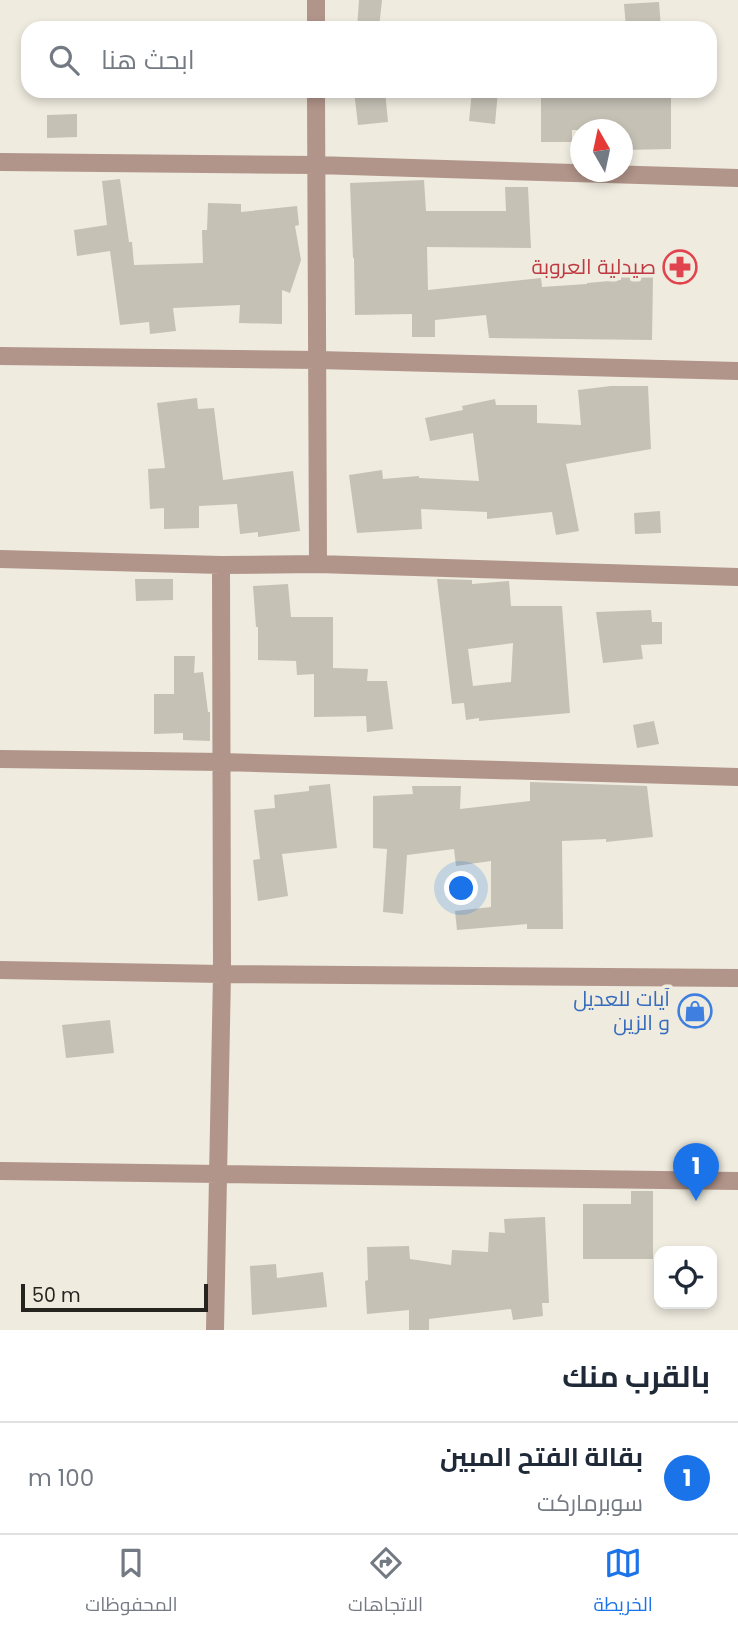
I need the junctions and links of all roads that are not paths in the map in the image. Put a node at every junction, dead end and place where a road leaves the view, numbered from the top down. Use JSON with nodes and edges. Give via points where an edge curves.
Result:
{"nodes":[{"id":1,"x":316,"y":0,"type":"edge"},
{"id":2,"x":316,"y":21,"type":"edge"},
{"id":3,"x":316,"y":98,"type":"edge"},
{"id":4,"x":0,"y":162,"type":"edge"},
{"id":5,"x":316,"y":165,"type":"junction"},
{"id":6,"x":738,"y":178,"type":"edge"},
{"id":7,"x":0,"y":356,"type":"edge"},
{"id":8,"x":318,"y":360,"type":"junction"},
{"id":9,"x":738,"y":371,"type":"edge"},
{"id":10,"x":0,"y":559,"type":"edge"},
{"id":11,"x":318,"y":564,"type":"junction"},
{"id":12,"x":221,"y":565,"type":"junction"},
{"id":13,"x":738,"y":577,"type":"edge"},
{"id":14,"x":0,"y":759,"type":"edge"},
{"id":15,"x":222,"y":762,"type":"junction"},
{"id":16,"x":738,"y":777,"type":"edge"},
{"id":17,"x":0,"y":970,"type":"edge"},
{"id":18,"x":222,"y":974,"type":"junction"},
{"id":19,"x":738,"y":978,"type":"edge"},
{"id":20,"x":0,"y":1171,"type":"edge"},
{"id":21,"x":218,"y":1175,"type":"junction"},
{"id":22,"x":738,"y":1181,"type":"edge"},
{"id":23,"x":215,"y":1330,"type":"edge"}],
"edges":[{"from":1,"to":2,"type":"street"},
{"from":3,"to":5,"type":"street"},
{"from":4,"to":5,"type":"street"},
{"from":5,"to":6,"type":"street"},
{"from":5,"to":8,"type":"street"},
{"from":7,"to":8,"type":"street"},
{"from":8,"to":9,"type":"street"},
{"from":8,"to":11,"type":"street"},
{"from":10,"to":12,"type":"street"},
{"from":11,"to":12,"type":"street"},
{"from":11,"to":13,"type":"street"},
{"from":12,"to":15,"type":"street"},
{"from":14,"to":15,"type":"street"},
{"from":15,"to":16,"type":"street"},
{"from":15,"to":18,"type":"street"},
{"from":17,"to":18,"type":"street"},
{"from":18,"to":19,"type":"street"},
{"from":18,"to":21,"type":"street"},
{"from":20,"to":21,"type":"street"},
{"from":21,"to":22,"type":"street"},
{"from":21,"to":23,"type":"street"}]}
